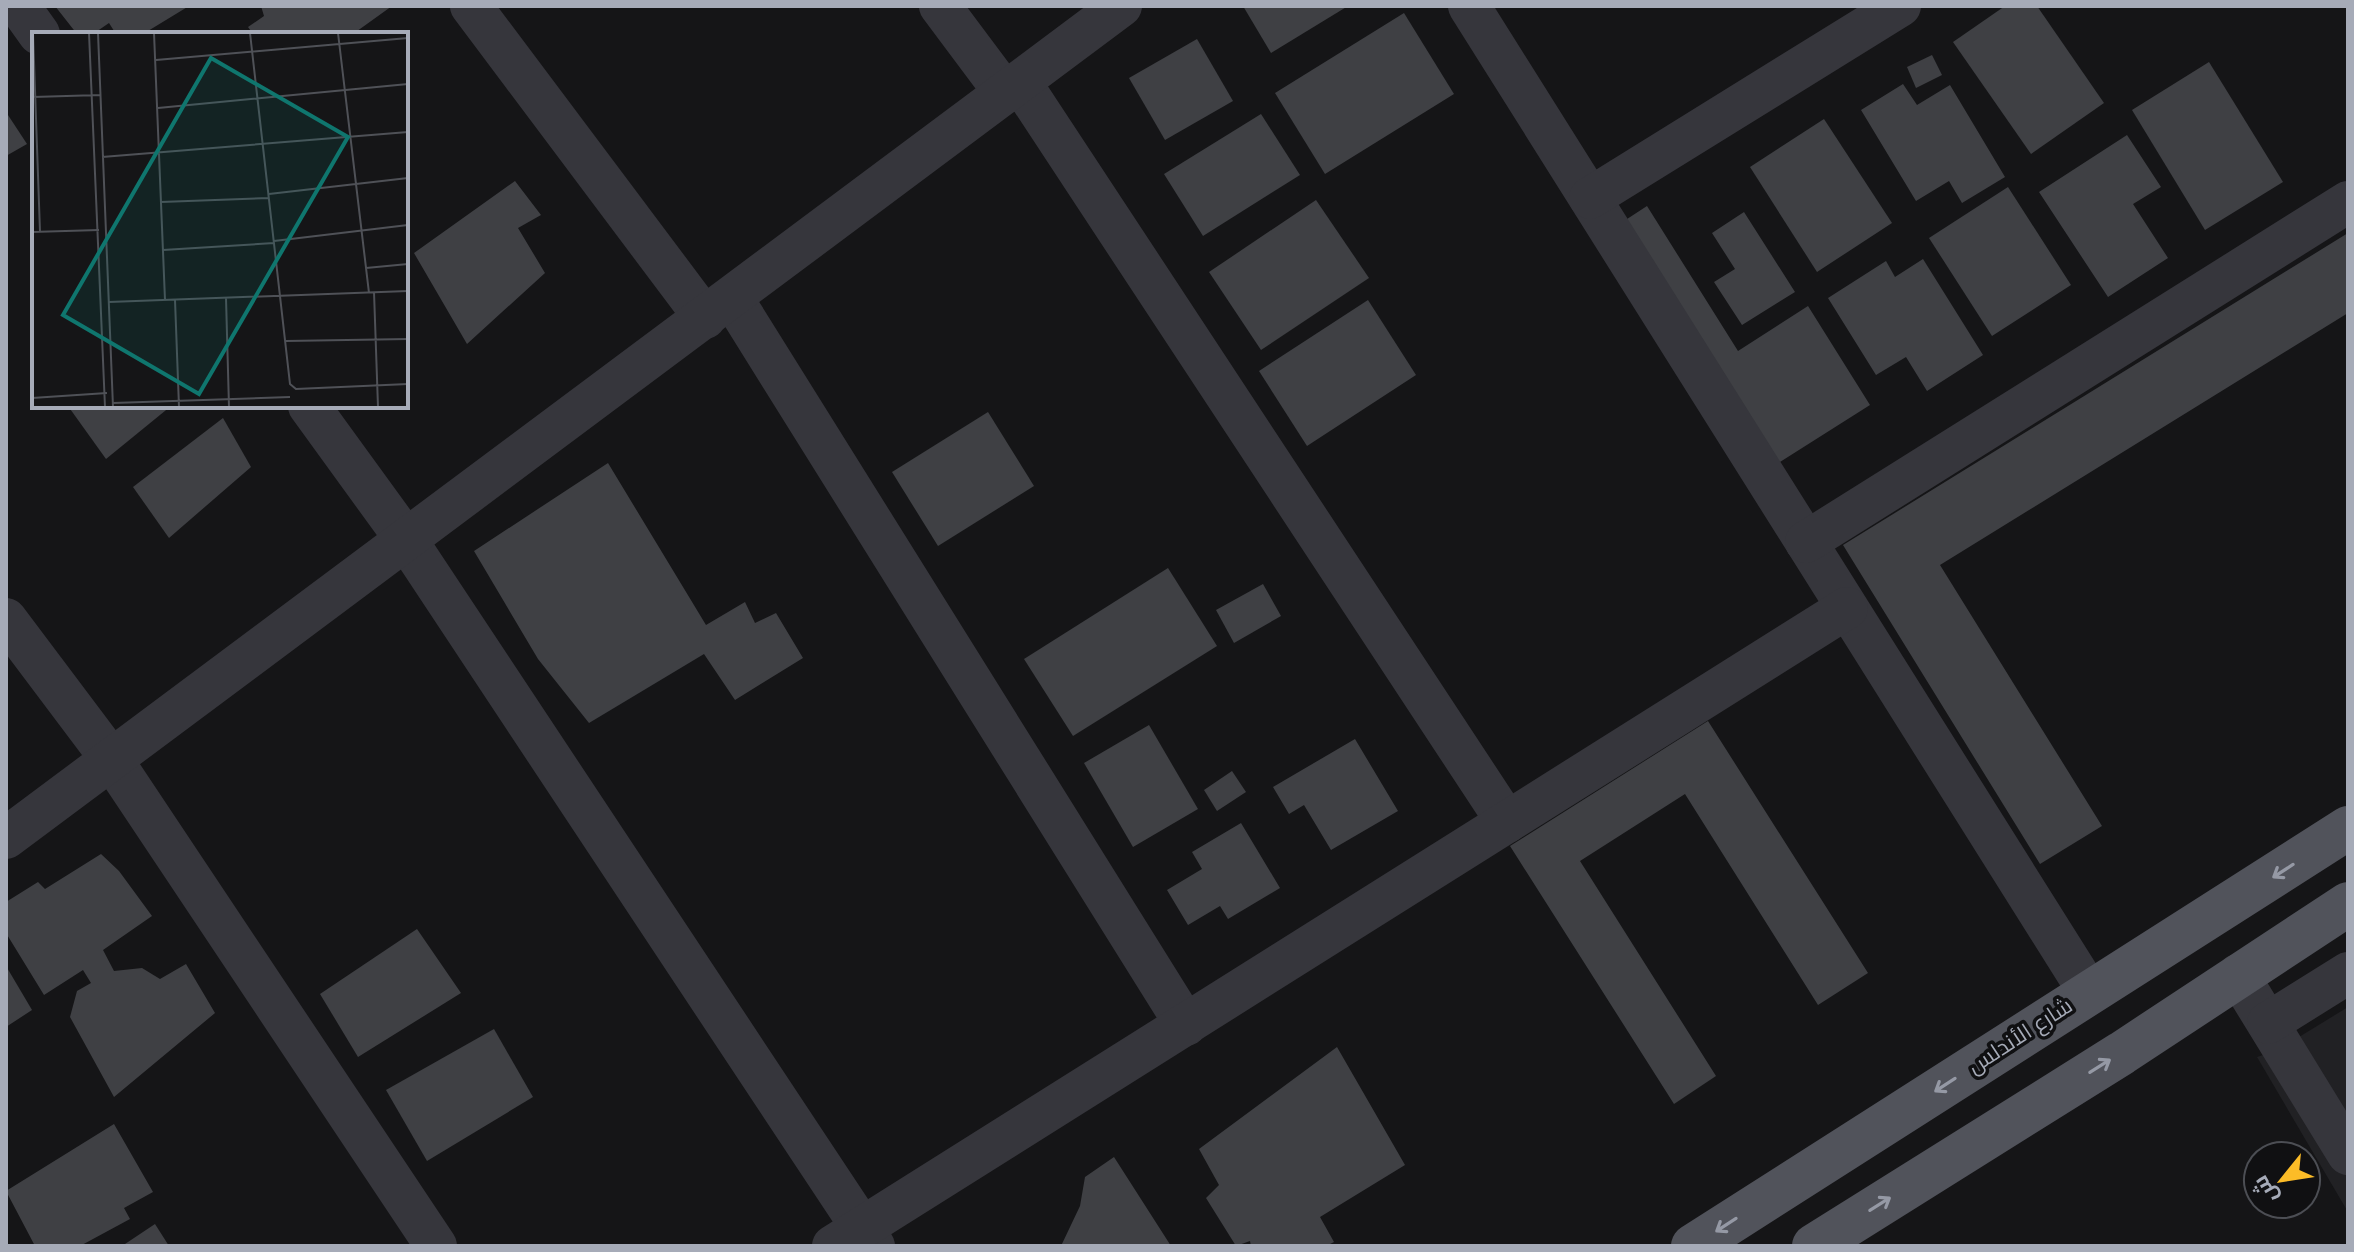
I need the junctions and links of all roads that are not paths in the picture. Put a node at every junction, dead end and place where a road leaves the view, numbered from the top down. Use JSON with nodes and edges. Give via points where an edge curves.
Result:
{"nodes":[{"id":1,"x":19,"y":6,"type":"edge"},
{"id":2,"x":471,"y":6,"type":"edge"},
{"id":3,"x":940,"y":6,"type":"edge"},
{"id":4,"x":1121,"y":6,"type":"edge"},
{"id":5,"x":1469,"y":6,"type":"edge"},
{"id":6,"x":1900,"y":6,"type":"edge"},
{"id":7,"x":38,"y":32,"type":"edge"},
{"id":8,"x":1013,"y":87,"type":"junction"},
{"id":9,"x":1590,"y":198,"type":"junction"},
{"id":10,"x":2348,"y":202,"type":"edge"},
{"id":11,"x":718,"y":308,"type":"junction"},
{"id":12,"x":310,"y":408,"type":"edge"},
{"id":13,"x":407,"y":541,"type":"junction"},
{"id":14,"x":1806,"y":542,"type":"junction"},
{"id":15,"x":1847,"y":608,"type":"junction"},
{"id":16,"x":6,"y":619,"type":"edge"},
{"id":17,"x":112,"y":760,"type":"junction"},
{"id":18,"x":1507,"y":822,"type":"junction"},
{"id":19,"x":2348,"y":828,"type":"edge"},
{"id":20,"x":6,"y":838,"type":"edge"},
{"id":21,"x":2348,"y":904,"type":"edge"},
{"id":22,"x":2348,"y":973,"type":"edge"},
{"id":23,"x":2238,"y":975,"type":"junction"},
{"id":24,"x":2089,"y":992,"type":"junction"},
{"id":25,"x":2268,"y":1023,"type":"junction"},
{"id":26,"x":1186,"y":1025,"type":"junction"},
{"id":27,"x":2348,"y":1154,"type":"edge"},
{"id":28,"x":857,"y":1240,"type":"edge"},
{"id":29,"x":436,"y":1246,"type":"edge"},
{"id":30,"x":1693,"y":1246,"type":"edge"},
{"id":31,"x":1814,"y":1246,"type":"edge"}],
"edges":[{"from":1,"to":7,"type":"street"},
{"from":2,"to":11,"type":"street"},
{"from":3,"to":8,"type":"street"},
{"from":4,"to":8,"type":"street"},
{"from":5,"to":9,"type":"street"},
{"from":6,"to":9,"type":"street"},
{"from":8,"to":11,"type":"street"},
{"from":8,"to":18,"type":"street"},
{"from":9,"to":14,"type":"street"},
{"from":10,"to":14,"type":"street"},
{"from":11,"to":13,"type":"street"},
{"from":11,"to":26,"type":"street"},
{"from":12,"to":13,"type":"street"},
{"from":13,"to":17,"type":"street"},
{"from":13,"to":28,"type":"street"},
{"from":14,"to":15,"type":"street"},
{"from":15,"to":18,"type":"street"},
{"from":15,"to":24,"type":"street"},
{"from":16,"to":17,"type":"street"},
{"from":17,"to":20,"type":"street"},
{"from":17,"to":29,"type":"street"},
{"from":18,"to":26,"type":"street"},
{"from":19,"to":24,"type":"main road","name":"شارع الأندلس","one_way":true},
{"from":21,"to":23,"type":"main road"},
{"from":22,"to":25,"type":"street"},
{"from":23,"to":25,"type":"street"},
{"from":31,"to":23,"type":"main road","one_way":true},
{"from":24,"to":30,"type":"main road","name":"شارع الأندلس","one_way":true},
{"from":25,"to":27,"type":"street"},
{"from":26,"to":28,"type":"street"}]}
